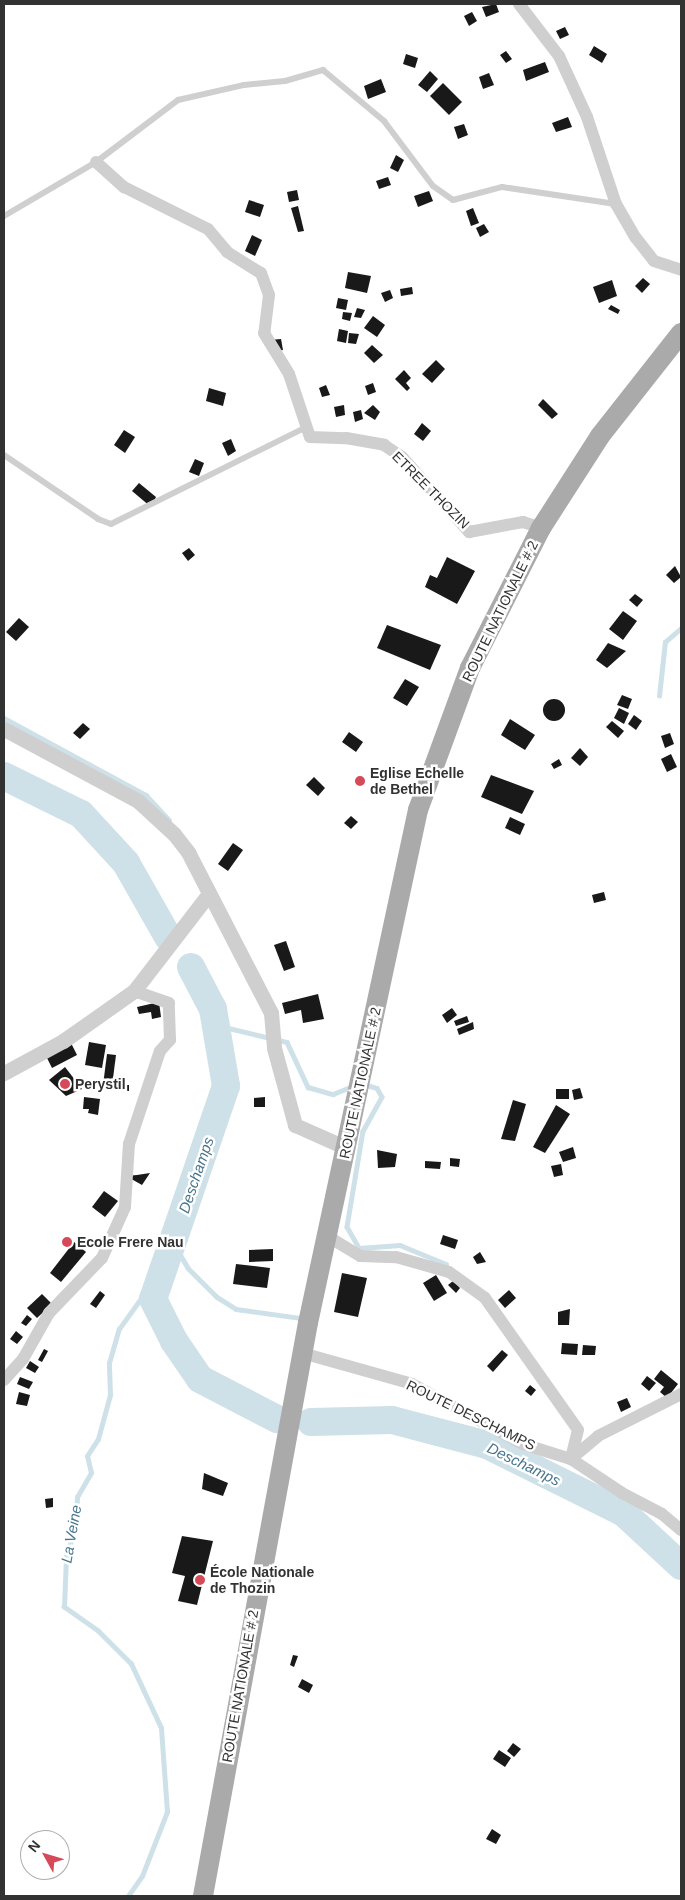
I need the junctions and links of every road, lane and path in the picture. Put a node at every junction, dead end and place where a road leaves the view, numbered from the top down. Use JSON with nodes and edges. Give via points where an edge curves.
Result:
{"nodes":[{"id":1,"x":520,"y":4,"type":"edge"},
{"id":2,"x":96,"y":162,"type":"junction"},
{"id":3,"x":616,"y":204,"type":"junction"},
{"id":4,"x":4,"y":216,"type":"edge"},
{"id":5,"x":681,"y":270,"type":"edge"},
{"id":6,"x":681,"y":334,"type":"edge"},
{"id":7,"x":306,"y":427,"type":"junction"},
{"id":8,"x":4,"y":455,"type":"edge"},
{"id":9,"x":541,"y":528,"type":"junction"},
{"id":10,"x":4,"y":729,"type":"edge"},
{"id":11,"x":208,"y":896,"type":"junction"},
{"id":12,"x":134,"y":990,"type":"junction"},
{"id":13,"x":4,"y":1073,"type":"edge"},
{"id":14,"x":347,"y":1148,"type":"junction"},
{"id":15,"x":327,"y":1236,"type":"junction"},
{"id":16,"x":302,"y":1353,"type":"junction"},
{"id":17,"x":4,"y":1380,"type":"edge"},
{"id":18,"x":681,"y":1394,"type":"edge"},
{"id":19,"x":571,"y":1459,"type":"junction"},
{"id":20,"x":681,"y":1530,"type":"edge"},
{"id":21,"x":203,"y":1896,"type":"edge"}],
"edges":[{"from":1,"to":3,"type":"street","via":[[558,56],[587,118]]},
{"from":2,"to":3,"type":"lane","via":[[178,100],[244,85],[286,81],[323,70],[384,121],[433,186],[453,200],[502,187]]},
{"from":2,"to":4,"type":"lane"},
{"from":2,"to":7,"type":"street","via":[[124,187],[208,229],[227,252],[261,273],[269,295],[264,333],[289,374]]},
{"from":3,"to":5,"type":"street","via":[[654,261]]},
{"from":6,"to":9,"type":"main road","name":"ROUTE NATIONALE # 2","via":[[600,436]]},
{"from":7,"to":8,"type":"lane","via":[[111,524],[98,520]]},
{"from":7,"to":9,"type":"street","name":"ETREE THOZIN","via":[[310,437],[346,438],[384,445],[402,457],[469,532],[524,522]]},
{"from":9,"to":14,"type":"main road","name":"ROUTE NATIONALE # 2","via":[[470,668],[418,810]]},
{"from":10,"to":11,"type":"street","via":[[138,800],[188,852]]},
{"from":11,"to":12,"type":"street"},
{"from":11,"to":14,"type":"street","via":[[271,1013],[274,1048],[296,1125]]},
{"from":12,"to":13,"type":"street","via":[[63,1041]]},
{"from":12,"to":17,"type":"street","via":[[169,1003],[170,1040],[160,1051],[129,1144],[125,1207],[102,1258],[49,1313],[23,1359]]},
{"from":14,"to":15,"type":"main road","name":"ROUTE NATIONALE # 2"},
{"from":15,"to":16,"type":"main road","name":"ROUTE NATIONALE # 2"},
{"from":15,"to":19,"type":"street","via":[[360,1256],[396,1257],[448,1272],[485,1298],[578,1430]]},
{"from":16,"to":19,"type":"street","name":"ROUTE DESCHAMPS","via":[[412,1384],[523,1444]]},
{"from":16,"to":21,"type":"main road","name":"ROUTE NATIONALE # 2"},
{"from":18,"to":19,"type":"street","via":[[598,1436]]},
{"from":19,"to":20,"type":"street","name":"ROUTE DESCHAMPS","via":[[622,1493],[662,1514]]}]}
